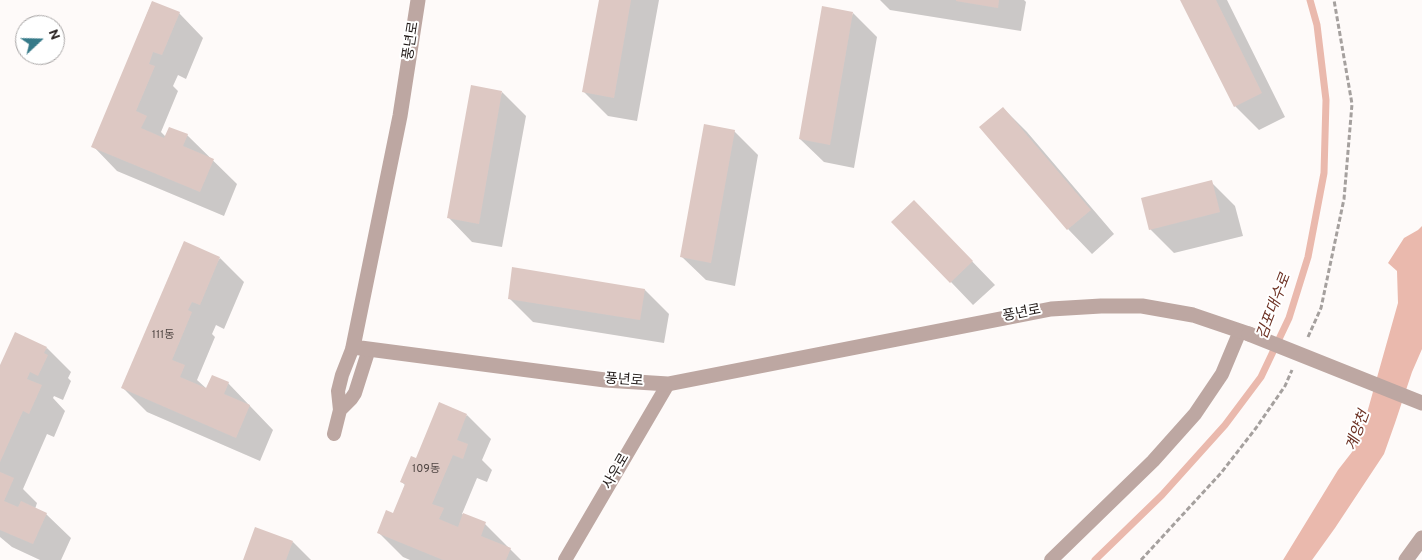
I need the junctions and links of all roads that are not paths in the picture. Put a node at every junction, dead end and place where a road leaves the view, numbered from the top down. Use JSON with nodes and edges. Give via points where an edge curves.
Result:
{"nodes":[{"id":1,"x":418,"y":0,"type":"edge"},
{"id":2,"x":1245,"y":332,"type":"junction"},
{"id":3,"x":353,"y":347,"type":"junction"},
{"id":4,"x":369,"y":349,"type":"junction"},
{"id":5,"x":668,"y":384,"type":"junction"},
{"id":6,"x":1422,"y":403,"type":"edge"},
{"id":7,"x":340,"y":410,"type":"junction"},
{"id":8,"x":334,"y":434,"type":"dead end"},
{"id":9,"x":1422,"y":538,"type":"edge"},
{"id":10,"x":565,"y":560,"type":"edge"},
{"id":11,"x":1052,"y":560,"type":"edge"},
{"id":12,"x":1406,"y":560,"type":"edge"}],
"edges":[{"from":1,"to":3,"type":"street","name":"풍년로","via":[[400,116]]},
{"from":2,"to":5,"type":"street","name":"풍년로","via":[[1193,315],[1142,306],[1051,309]]},
{"from":2,"to":6,"type":"street","name":"풍년로","bridge":true},
{"from":2,"to":11,"type":"lane","via":[[1195,414],[1153,461]]},
{"from":3,"to":4,"type":"street","name":"풍년로"},
{"from":3,"to":7,"type":"lane","via":[[338,391]]},
{"from":4,"to":5,"type":"street","name":"풍년로","via":[[595,379]]},
{"from":4,"to":7,"type":"lane","via":[[355,393]]},
{"from":5,"to":10,"type":"lane","name":"사우로"},
{"from":7,"to":8,"type":"lane"},
{"from":9,"to":12,"type":"street"}]}
